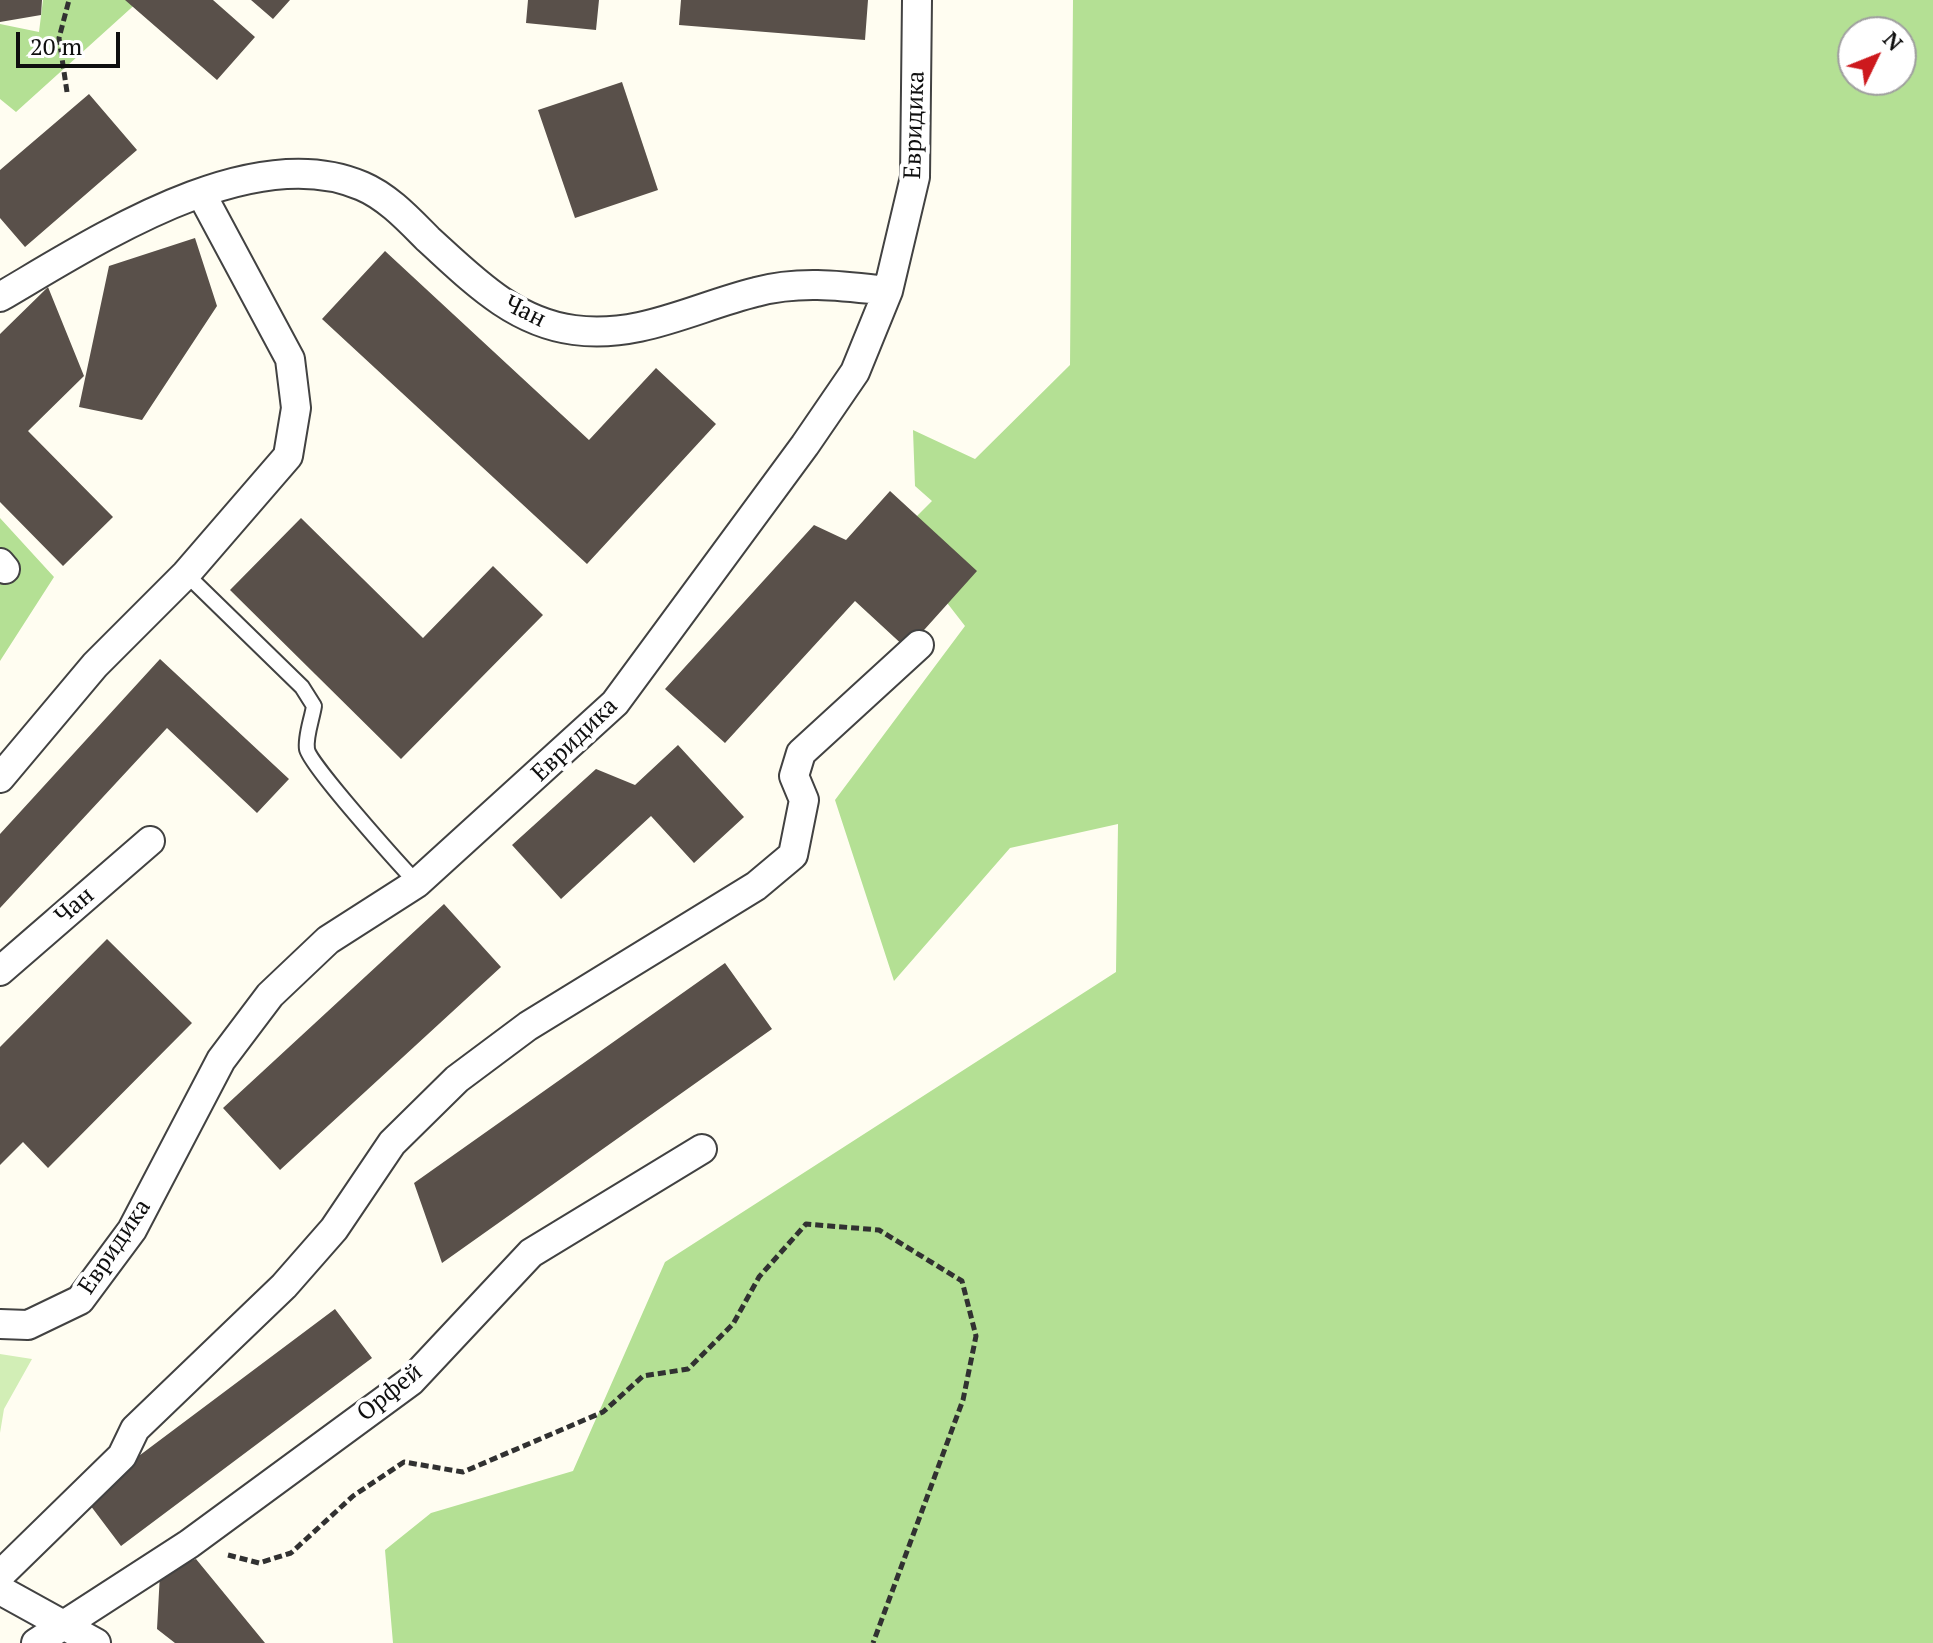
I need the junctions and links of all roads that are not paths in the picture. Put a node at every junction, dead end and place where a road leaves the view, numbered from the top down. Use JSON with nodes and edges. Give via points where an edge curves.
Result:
{"nodes":[{"id":1,"x":917,"y":0,"type":"edge"},
{"id":2,"x":202,"y":195,"type":"junction"},
{"id":3,"x":888,"y":291,"type":"junction"},
{"id":4,"x":0,"y":297,"type":"edge"},
{"id":5,"x":186,"y":574,"type":"junction"},
{"id":6,"x":919,"y":645,"type":"dead end"},
{"id":7,"x":0,"y":778,"type":"edge"},
{"id":8,"x":150,"y":841,"type":"dead end"},
{"id":9,"x":417,"y":883,"type":"junction"},
{"id":10,"x":0,"y":971,"type":"edge"},
{"id":11,"x":702,"y":1149,"type":"dead end"},
{"id":12,"x":0,"y":1324,"type":"edge"},
{"id":13,"x":0,"y":1575,"type":"edge"},
{"id":14,"x":0,"y":1590,"type":"edge"},
{"id":15,"x":64,"y":1623,"type":"junction"},
{"id":16,"x":36,"y":1643,"type":"edge"},
{"id":17,"x":96,"y":1643,"type":"edge"}],
"edges":[{"from":1,"to":3,"type":"street","name":"Евридика","via":[[915,177]]},
{"from":2,"to":3,"type":"street","name":"Чан","via":[[243,178],[285,172],[312,171],[366,187],[519,314],[576,330],[646,327],[794,284]]},
{"from":2,"to":4,"type":"street","name":"Чан","via":[[122,228]]},
{"from":2,"to":5,"type":"street","via":[[290,359],[296,408],[288,456]]},
{"from":3,"to":9,"type":"street","name":"Евридика","via":[[855,372],[615,703]]},
{"from":5,"to":7,"type":"street","via":[[95,665]]},
{"from":5,"to":9,"type":"lane","via":[[302,687],[314,706],[307,748],[312,764]]},
{"from":6,"to":13,"type":"street","via":[[801,753],[794,776],[804,800],[793,855],[756,886],[528,1026],[457,1079],[392,1143],[334,1229],[284,1286],[135,1429],[122,1456]]},
{"from":8,"to":10,"type":"street","name":"Чан"},
{"from":9,"to":12,"type":"street","name":"Евридика","via":[[328,940],[270,995],[221,1060],[132,1230],[80,1300],[28,1325]]},
{"from":11,"to":15,"type":"street","name":"Орфей","via":[[531,1253],[411,1381],[189,1544]]},
{"from":14,"to":15,"type":"street"},
{"from":15,"to":16,"type":"street","name":"Орфей"},
{"from":15,"to":17,"type":"street"}]}
